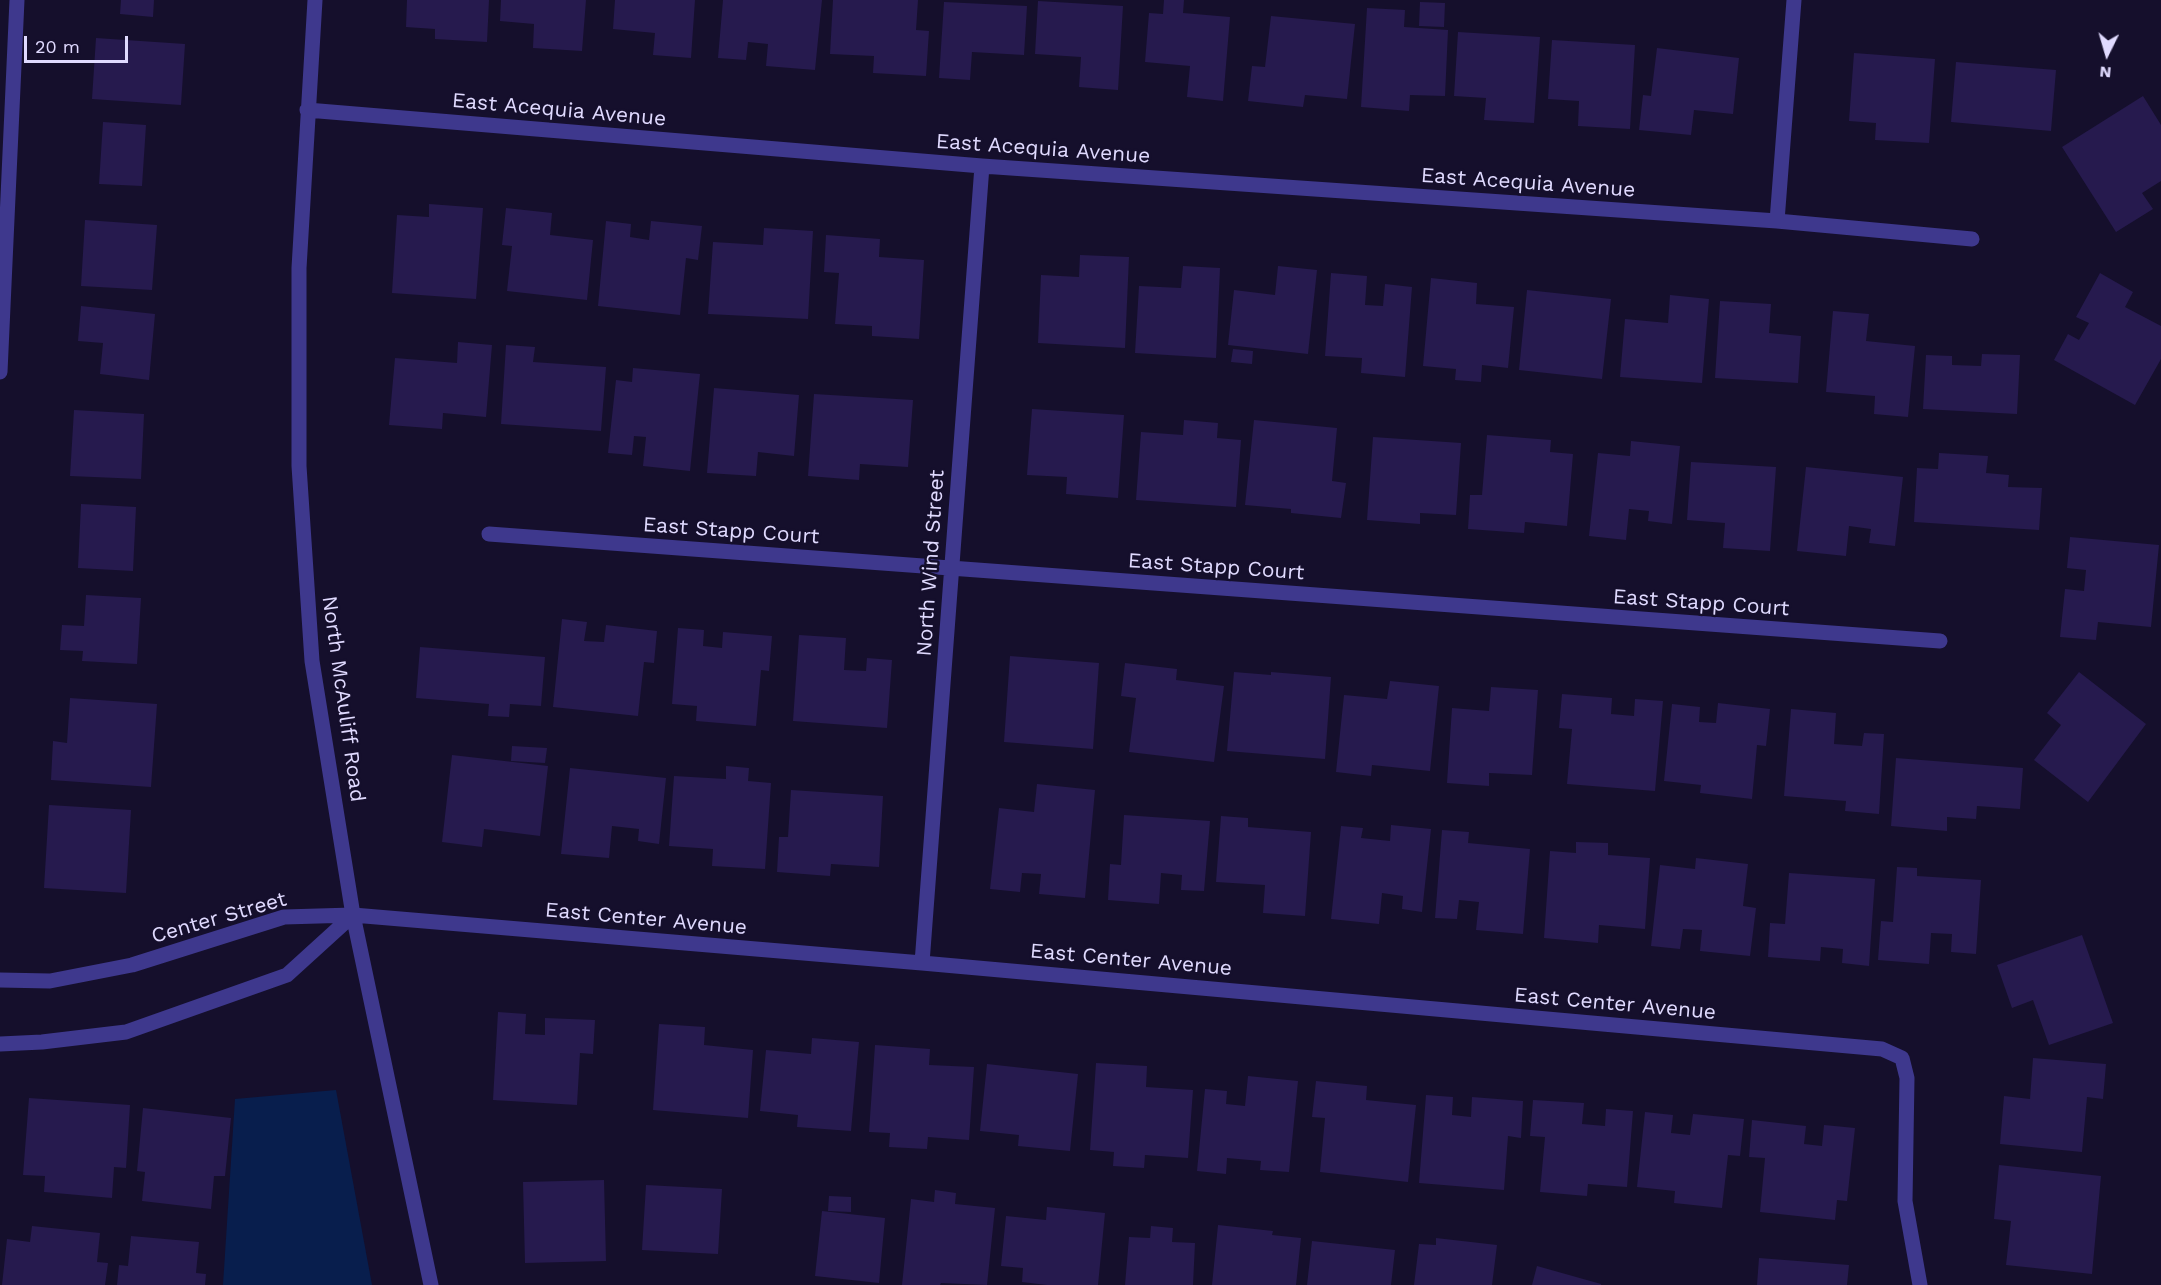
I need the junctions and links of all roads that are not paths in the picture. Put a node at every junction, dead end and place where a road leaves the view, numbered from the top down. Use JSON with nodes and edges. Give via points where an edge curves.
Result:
{"nodes":[{"id":1,"x":17,"y":0,"type":"edge"},
{"id":2,"x":315,"y":0,"type":"edge"},
{"id":3,"x":1794,"y":0,"type":"edge"},
{"id":4,"x":307,"y":110,"type":"junction"},
{"id":5,"x":982,"y":166,"type":"junction"},
{"id":6,"x":1777,"y":221,"type":"junction"},
{"id":7,"x":1972,"y":239,"type":"dead end"},
{"id":8,"x":3,"y":289,"type":"edge"},
{"id":9,"x":0,"y":372,"type":"edge"},
{"id":10,"x":489,"y":534,"type":"dead end"},
{"id":11,"x":951,"y":568,"type":"junction"},
{"id":12,"x":1940,"y":642,"type":"dead end"},
{"id":13,"x":354,"y":915,"type":"junction"},
{"id":14,"x":922,"y":963,"type":"junction"},
{"id":15,"x":0,"y":980,"type":"edge"},
{"id":16,"x":0,"y":1044,"type":"edge"},
{"id":17,"x":431,"y":1285,"type":"edge"},
{"id":18,"x":1920,"y":1285,"type":"edge"}],
"edges":[{"from":1,"to":8,"type":"street"},
{"from":2,"to":4,"type":"street","name":"North McAuliff Road"},
{"from":3,"to":6,"type":"street"},
{"from":4,"to":5,"type":"street","name":"East Acequia Avenue"},
{"from":4,"to":13,"type":"street","name":"North McAuliff Road","via":[[298,268],[299,466],[312,661]]},
{"from":5,"to":6,"type":"street","name":"East Acequia Avenue"},
{"from":5,"to":11,"type":"street","name":"North Wind Street"},
{"from":6,"to":7,"type":"street","name":"East Acequia Avenue"},
{"from":8,"to":9,"type":"street"},
{"from":10,"to":11,"type":"street","name":"East Stapp Court"},
{"from":11,"to":12,"type":"street","name":"East Stapp Court"},
{"from":11,"to":14,"type":"street","name":"North Wind Street"},
{"from":13,"to":14,"type":"street","name":"East Center Avenue"},
{"from":13,"to":15,"type":"street","name":"Center Street","via":[[284,917],[132,966],[50,981]]},
{"from":13,"to":16,"type":"street","via":[[287,975],[126,1032]]},
{"from":13,"to":17,"type":"street","name":"North McAuliff Road"},
{"from":14,"to":18,"type":"street","name":"East Center Avenue","via":[[1882,1049],[1902,1058],[1907,1078],[1905,1201]]}]}
